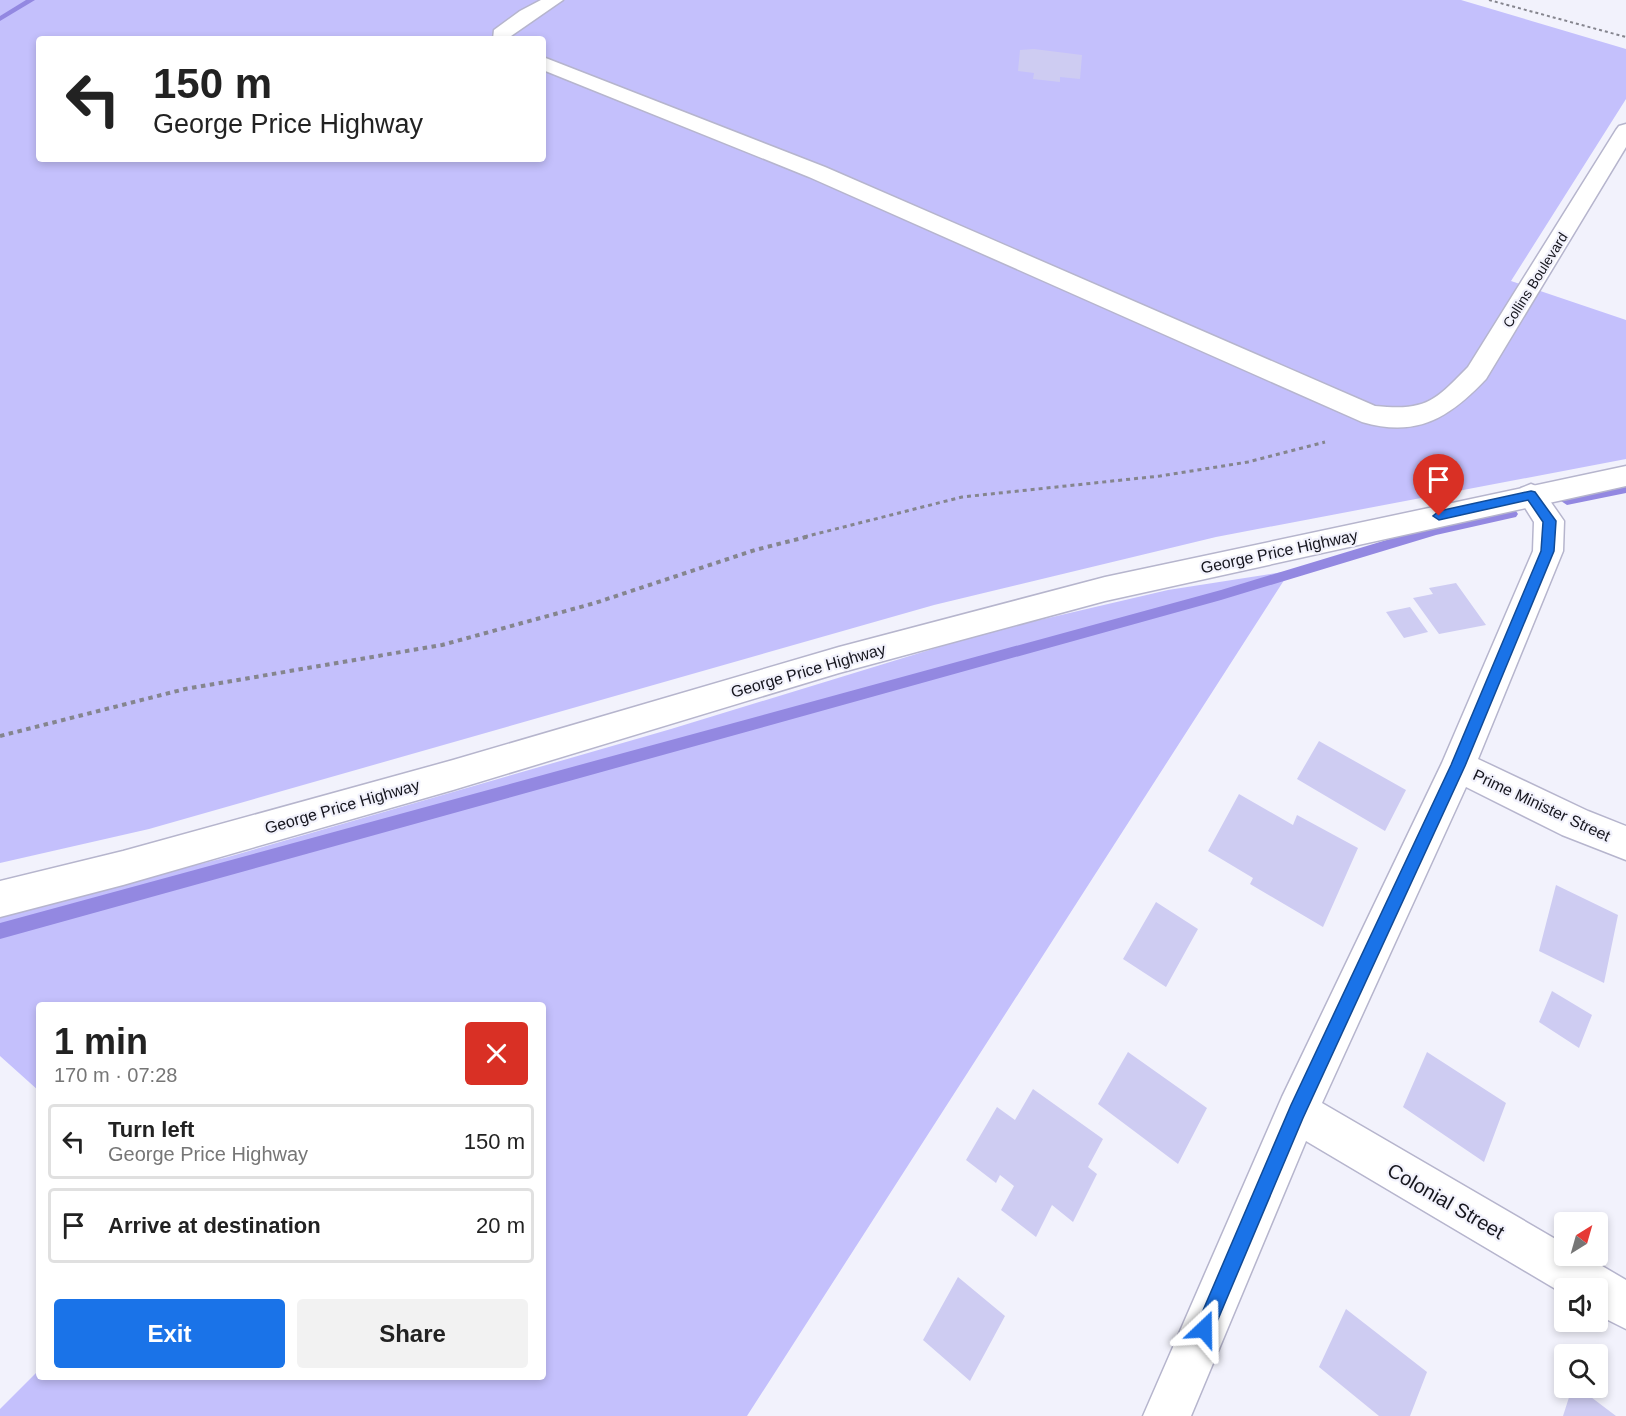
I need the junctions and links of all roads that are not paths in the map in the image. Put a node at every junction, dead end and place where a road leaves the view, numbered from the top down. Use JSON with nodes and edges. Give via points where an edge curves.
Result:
{"nodes":[{"id":1,"x":554,"y":0,"type":"edge"},
{"id":2,"x":501,"y":36,"type":"edge"},
{"id":3,"x":546,"y":64,"type":"edge"},
{"id":4,"x":1626,"y":130,"type":"edge"},
{"id":5,"x":1626,"y":476,"type":"edge"},
{"id":6,"x":1531,"y":495,"type":"junction"},
{"id":7,"x":1458,"y":766,"type":"junction"},
{"id":8,"x":1626,"y":843,"type":"edge"},
{"id":9,"x":0,"y":899,"type":"edge"},
{"id":10,"x":1297,"y":1112,"type":"junction"},
{"id":11,"x":1578,"y":1278,"type":"edge"},
{"id":12,"x":1608,"y":1295,"type":"edge"},
{"id":13,"x":1626,"y":1306,"type":"edge"},
{"id":14,"x":1167,"y":1416,"type":"edge"}],
"edges":[{"from":1,"to":2,"type":"main road","via":[[526,15]]},
{"from":3,"to":4,"type":"main road","name":"Collins Boulevard","via":[[817,172],[1371,415],[1408,420],[1427,415],[1452,399],[1477,373]]},
{"from":5,"to":6,"type":"main road","name":"George Price Highway"},
{"from":6,"to":7,"type":"main road","via":[[1550,521],[1548,551]]},
{"from":6,"to":9,"type":"main road","name":"George Price Highway","via":[[1105,589],[839,660],[453,775]]},
{"from":7,"to":8,"type":"main road","name":"Prime Minister Street","via":[[1575,823]]},
{"from":7,"to":10,"type":"main road"},
{"from":10,"to":11,"type":"main road","name":"Colonial Street"},
{"from":10,"to":14,"type":"main road"},
{"from":12,"to":13,"type":"main road","name":"Colonial Street"}]}
